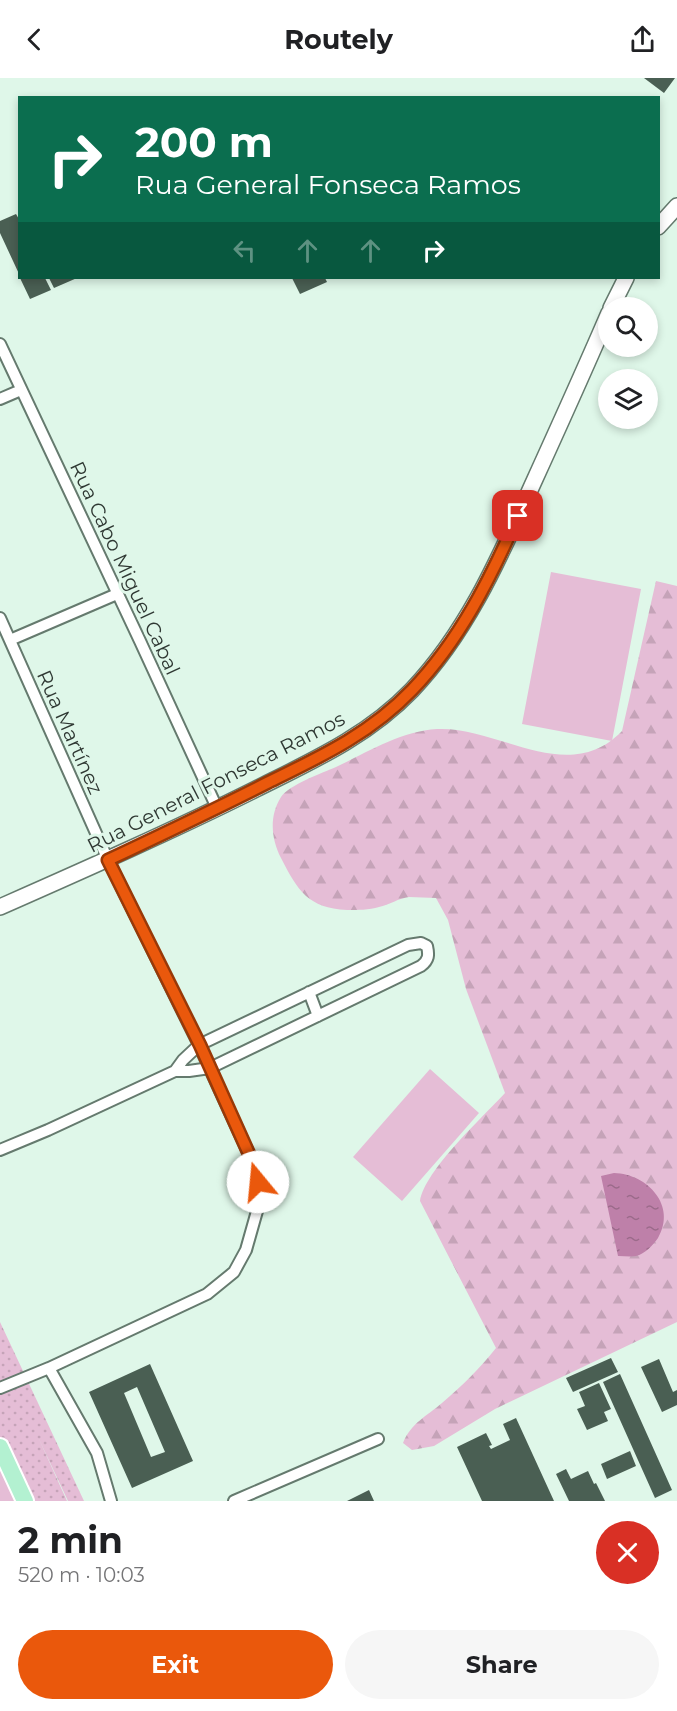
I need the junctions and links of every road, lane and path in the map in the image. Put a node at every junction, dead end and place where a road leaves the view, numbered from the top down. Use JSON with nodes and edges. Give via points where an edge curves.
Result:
{"nodes":[{"id":1,"x":677,"y":206,"type":"edge"},
{"id":2,"x":660,"y":225,"type":"edge"},
{"id":3,"x":626,"y":279,"type":"edge"},
{"id":4,"x":616,"y":297,"type":"edge"},
{"id":5,"x":598,"y":339,"type":"edge"},
{"id":6,"x":0,"y":344,"type":"edge"},
{"id":7,"x":21,"y":390,"type":"junction"},
{"id":8,"x":0,"y":399,"type":"edge"},
{"id":9,"x":117,"y":594,"type":"junction"},
{"id":10,"x":0,"y":618,"type":"edge"},
{"id":11,"x":10,"y":640,"type":"junction"},
{"id":12,"x":217,"y":808,"type":"junction"},
{"id":13,"x":108,"y":860,"type":"junction"},
{"id":14,"x":0,"y":907,"type":"edge"},
{"id":15,"x":309,"y":992,"type":"junction"},
{"id":16,"x":318,"y":1016,"type":"junction"},
{"id":17,"x":200,"y":1045,"type":"junction"},
{"id":18,"x":210,"y":1068,"type":"junction"},
{"id":19,"x":174,"y":1071,"type":"junction"},
{"id":20,"x":0,"y":1150,"type":"edge"},
{"id":21,"x":49,"y":1368,"type":"junction"},
{"id":22,"x":0,"y":1388,"type":"edge"},
{"id":23,"x":378,"y":1439,"type":"dead end"},
{"id":24,"x":0,"y":1447,"type":"edge"},
{"id":25,"x":25,"y":1501,"type":"edge"},
{"id":26,"x":111,"y":1501,"type":"edge"},
{"id":27,"x":234,"y":1501,"type":"edge"}],
"edges":[{"from":1,"to":2,"type":"street"},
{"from":3,"to":4,"type":"street"},
{"from":5,"to":12,"type":"street","name":"Rua General Fonseca Ramos","via":[[489,581],[454,639],[412,690],[378,722],[343,745]]},
{"from":6,"to":7,"type":"street","name":"Rua Cabo Miguel Cabal"},
{"from":7,"to":8,"type":"street"},
{"from":7,"to":9,"type":"street","name":"Rua Cabo Miguel Cabal"},
{"from":9,"to":11,"type":"street"},
{"from":9,"to":12,"type":"street","name":"Rua Cabo Miguel Cabal"},
{"from":10,"to":11,"type":"street","name":"Rua Martínez"},
{"from":11,"to":13,"type":"street","name":"Rua Martínez"},
{"from":12,"to":13,"type":"street","name":"Rua General Fonseca Ramos"},
{"from":13,"to":14,"type":"street","name":"Rua General Fonseca Ramos"},
{"from":13,"to":17,"type":"street","name":"Rua Martínez"},
{"from":15,"to":16,"type":"street"},
{"from":15,"to":16,"type":"street","via":[[408,945],[427,946],[427,962],[422,966]]},
{"from":15,"to":17,"type":"street"},
{"from":16,"to":18,"type":"street"},
{"from":17,"to":18,"type":"street","name":"Rua Martínez"},
{"from":17,"to":19,"type":"street"},
{"from":18,"to":19,"type":"street"},
{"from":18,"to":21,"type":"street","name":"Rua Martínez","via":[[258,1182],[259,1203],[246,1250],[234,1272],[207,1294]]},
{"from":19,"to":20,"type":"street"},
{"from":21,"to":22,"type":"street","name":"Rua Martínez"},
{"from":21,"to":26,"type":"street","via":[[97,1453]]},
{"from":23,"to":27,"type":"street"},
{"from":24,"to":25,"type":"main road"}]}
